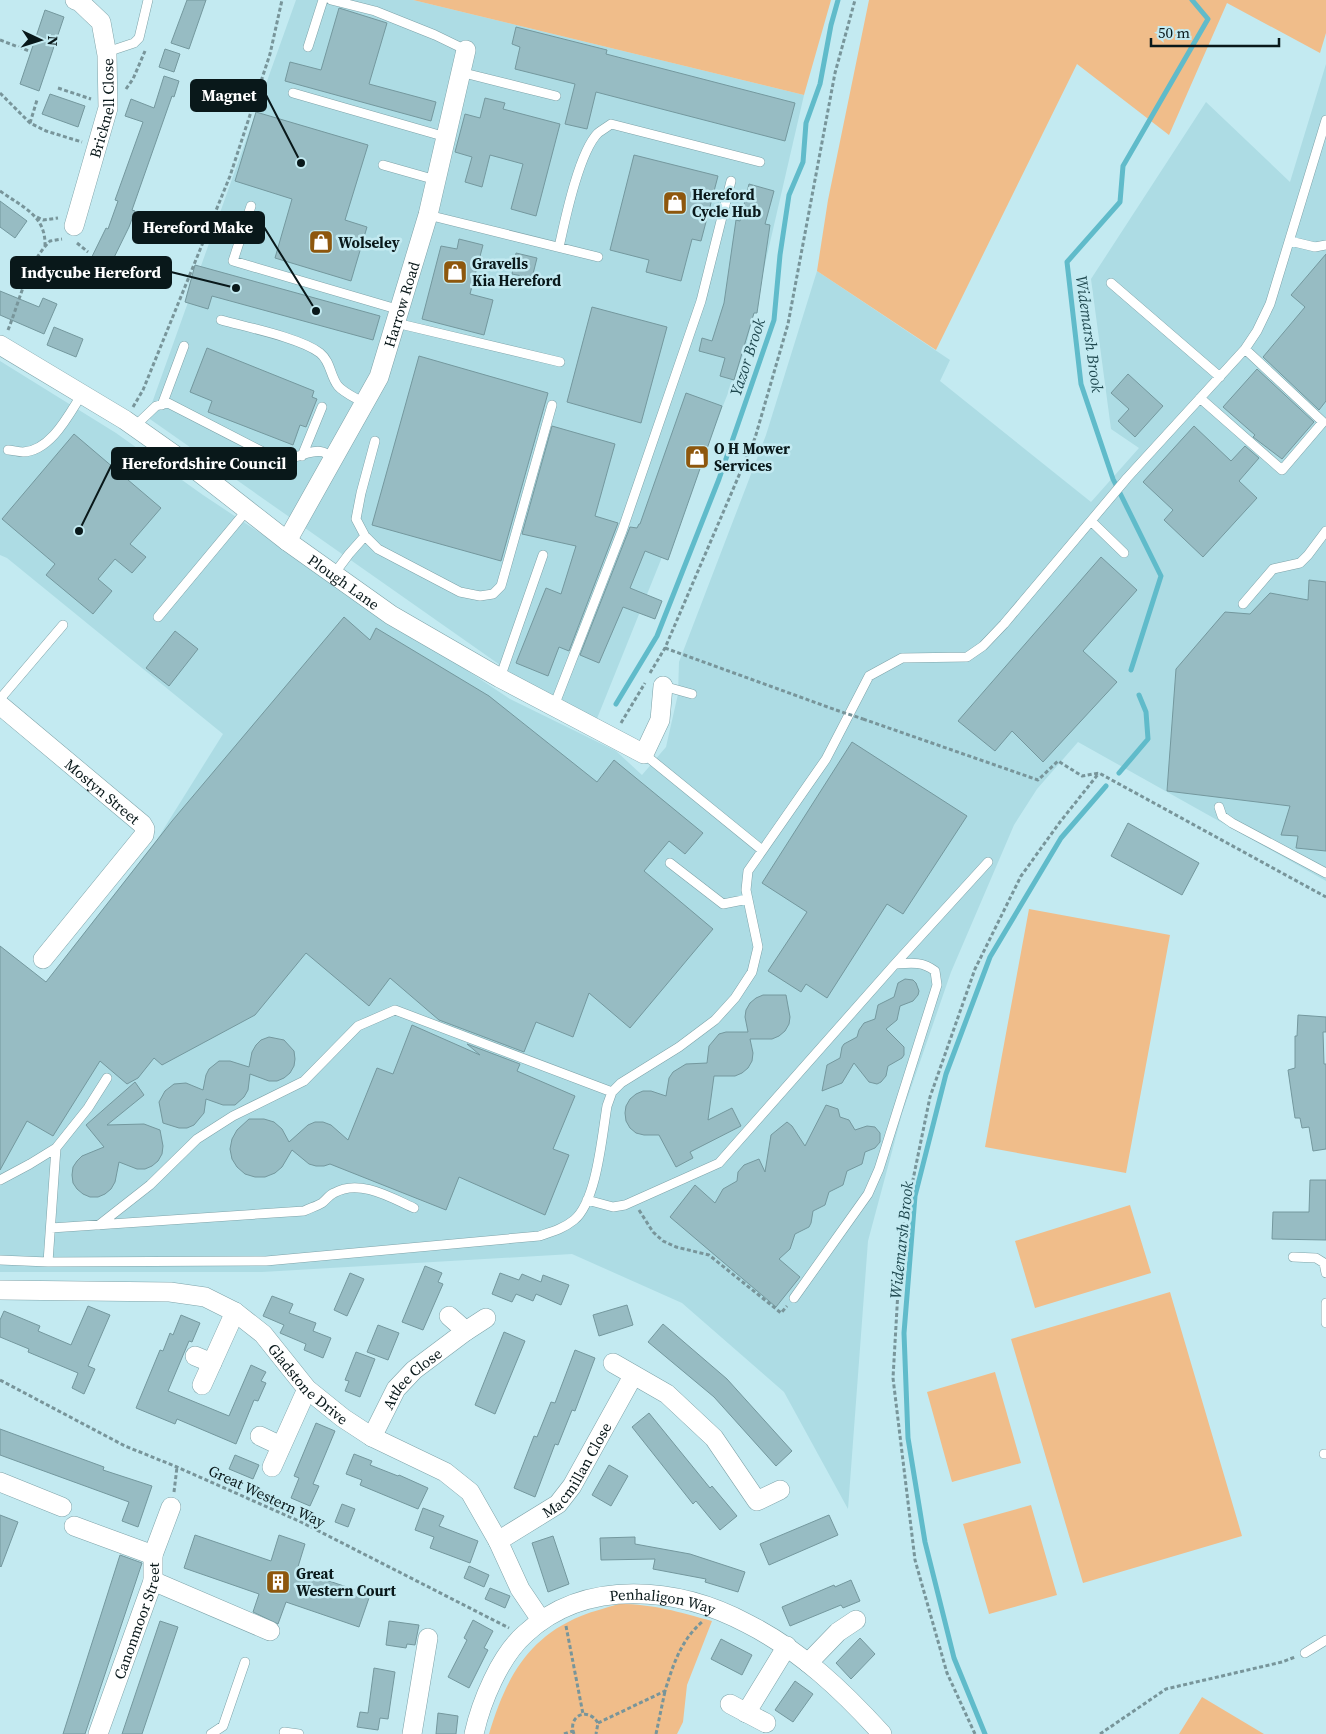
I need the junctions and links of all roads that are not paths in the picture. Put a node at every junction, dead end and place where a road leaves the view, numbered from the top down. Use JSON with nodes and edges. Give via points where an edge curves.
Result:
{"nodes":[{"id":1,"x":75,"y":0,"type":"edge"},
{"id":2,"x":148,"y":0,"type":"edge"},
{"id":3,"x":323,"y":0,"type":"edge"},
{"id":4,"x":331,"y":0,"type":"edge"},
{"id":5,"x":308,"y":47,"type":"dead end"},
{"id":6,"x":466,"y":50,"type":"joint"},
{"id":7,"x":107,"y":52,"type":"junction"},
{"id":8,"x":460,"y":72,"type":"junction"},
{"id":9,"x":293,"y":92,"type":"dead end"},
{"id":10,"x":556,"y":96,"type":"dead end"},
{"id":11,"x":1326,"y":120,"type":"edge"},
{"id":12,"x":446,"y":137,"type":"junction"},
{"id":13,"x":760,"y":162,"type":"dead end"},
{"id":14,"x":383,"y":165,"type":"dead end"},
{"id":15,"x":436,"y":180,"type":"junction"},
{"id":16,"x":731,"y":181,"type":"dead end"},
{"id":17,"x":251,"y":206,"type":"dead end"},
{"id":18,"x":428,"y":215,"type":"junction"},
{"id":19,"x":72,"y":235,"type":"road end"},
{"id":20,"x":1290,"y":241,"type":"junction"},
{"id":21,"x":1326,"y":245,"type":"edge"},
{"id":22,"x":559,"y":248,"type":"junction"},
{"id":23,"x":598,"y":257,"type":"dead end"},
{"id":24,"x":1112,"y":283,"type":"dead end"},
{"id":25,"x":398,"y":316,"type":"junction"},
{"id":26,"x":221,"y":320,"type":"dead end"},
{"id":27,"x":1,"y":345,"type":"edge"},
{"id":28,"x":184,"y":346,"type":"dead end"},
{"id":29,"x":1245,"y":349,"type":"junction"},
{"id":30,"x":560,"y":362,"type":"dead end"},
{"id":31,"x":1220,"y":377,"type":"junction"},
{"id":32,"x":82,"y":394,"type":"junction"},
{"id":33,"x":1200,"y":398,"type":"junction"},
{"id":34,"x":364,"y":403,"type":"junction"},
{"id":35,"x":162,"y":405,"type":"junction"},
{"id":36,"x":552,"y":405,"type":"dead end"},
{"id":37,"x":322,"y":407,"type":"dead end"},
{"id":38,"x":129,"y":423,"type":"junction"},
{"id":39,"x":375,"y":441,"type":"dead end"},
{"id":40,"x":8,"y":450,"type":"dead end"},
{"id":41,"x":302,"y":456,"type":"junction"},
{"id":42,"x":334,"y":458,"type":"junction"},
{"id":43,"x":247,"y":510,"type":"junction"},
{"id":44,"x":1091,"y":521,"type":"junction"},
{"id":45,"x":1326,"y":531,"type":"edge"},
{"id":46,"x":365,"y":536,"type":"junction"},
{"id":47,"x":287,"y":541,"type":"junction"},
{"id":48,"x":1124,"y":553,"type":"dead end"},
{"id":49,"x":544,"y":555,"type":"dead end"},
{"id":50,"x":334,"y":574,"type":"junction"},
{"id":51,"x":1243,"y":604,"type":"dead end"},
{"id":52,"x":158,"y":617,"type":"dead end"},
{"id":53,"x":63,"y":625,"type":"dead end"},
{"id":54,"x":500,"y":678,"type":"junction"},
{"id":55,"x":663,"y":686,"type":"joint"},
{"id":56,"x":692,"y":694,"type":"dead end"},
{"id":57,"x":1,"y":706,"type":"edge"},
{"id":58,"x":554,"y":706,"type":"junction"},
{"id":59,"x":644,"y":754,"type":"junction"},
{"id":60,"x":1219,"y":807,"type":"dead end"},
{"id":61,"x":762,"y":850,"type":"junction"},
{"id":62,"x":988,"y":862,"type":"dead end"},
{"id":63,"x":670,"y":863,"type":"dead end"},
{"id":64,"x":1326,"y":873,"type":"edge"},
{"id":65,"x":748,"y":899,"type":"junction"},
{"id":66,"x":43,"y":959,"type":"dead end"},
{"id":67,"x":895,"y":964,"type":"junction"},
{"id":68,"x":107,"y":1078,"type":"dead end"},
{"id":69,"x":612,"y":1092,"type":"junction"},
{"id":70,"x":56,"y":1148,"type":"junction"},
{"id":71,"x":0,"y":1180,"type":"edge"},
{"id":72,"x":587,"y":1200,"type":"junction"},
{"id":73,"x":414,"y":1208,"type":"dead end"},
{"id":74,"x":99,"y":1224,"type":"junction"},
{"id":75,"x":50,"y":1228,"type":"junction"},
{"id":76,"x":1293,"y":1257,"type":"dead end"},
{"id":77,"x":0,"y":1260,"type":"edge"},
{"id":78,"x":48,"y":1262,"type":"junction"},
{"id":79,"x":1326,"y":1273,"type":"edge"},
{"id":80,"x":0,"y":1290,"type":"edge"},
{"id":81,"x":794,"y":1298,"type":"road end"},
{"id":82,"x":1326,"y":1303,"type":"edge"},
{"id":83,"x":235,"y":1312,"type":"junction"},
{"id":84,"x":449,"y":1316,"type":"dead end"},
{"id":85,"x":486,"y":1318,"type":"dead end"},
{"id":86,"x":1326,"y":1322,"type":"edge"},
{"id":87,"x":466,"y":1331,"type":"junction"},
{"id":88,"x":613,"y":1364,"type":"dead end"},
{"id":89,"x":633,"y":1376,"type":"junction"},
{"id":90,"x":202,"y":1385,"type":"dead end"},
{"id":91,"x":307,"y":1389,"type":"junction"},
{"id":92,"x":260,"y":1436,"type":"dead end"},
{"id":93,"x":372,"y":1437,"type":"junction"},
{"id":94,"x":282,"y":1446,"type":"junction"},
{"id":95,"x":272,"y":1467,"type":"dead end"},
{"id":96,"x":0,"y":1483,"type":"edge"},
{"id":97,"x":780,"y":1490,"type":"dead end"},
{"id":98,"x":62,"y":1507,"type":"dead end"},
{"id":99,"x":171,"y":1507,"type":"road end"},
{"id":100,"x":74,"y":1526,"type":"dead end"},
{"id":101,"x":498,"y":1541,"type":"junction"},
{"id":102,"x":153,"y":1555,"type":"junction"},
{"id":103,"x":153,"y":1581,"type":"junction"},
{"id":104,"x":541,"y":1620,"type":"junction"},
{"id":105,"x":856,"y":1620,"type":"dead end"},
{"id":106,"x":270,"y":1631,"type":"dead end"},
{"id":107,"x":428,"y":1638,"type":"dead end"},
{"id":108,"x":1326,"y":1640,"type":"edge"},
{"id":109,"x":786,"y":1646,"type":"junction"},
{"id":110,"x":1305,"y":1653,"type":"road end"},
{"id":111,"x":245,"y":1662,"type":"dead end"},
{"id":112,"x":808,"y":1663,"type":"junction"},
{"id":113,"x":766,"y":1723,"type":"dead end"},
{"id":114,"x":284,"y":1732,"type":"dead end"},
{"id":115,"x":98,"y":1734,"type":"edge"},
{"id":116,"x":211,"y":1734,"type":"edge"},
{"id":117,"x":299,"y":1734,"type":"edge"},
{"id":118,"x":412,"y":1734,"type":"edge"},
{"id":119,"x":474,"y":1734,"type":"edge"},
{"id":120,"x":882,"y":1734,"type":"edge"}],
"edges":[{"from":1,"to":7,"type":"street","name":"Bricknell Close","via":[[101,22]]},
{"from":2,"to":7,"type":"lane","via":[[139,38],[134,43]]},
{"from":3,"to":5,"type":"lane"},
{"from":4,"to":6,"type":"lane","via":[[375,11]]},
{"from":6,"to":8,"type":"street","name":"Harrow Road"},
{"from":7,"to":19,"type":"street","name":"Bricknell Close","via":[[108,108]]},
{"from":8,"to":10,"type":"lane"},
{"from":8,"to":12,"type":"street","name":"Harrow Road"},
{"from":9,"to":12,"type":"lane"},
{"from":11,"to":20,"type":"lane"},
{"from":12,"to":15,"type":"street","name":"Harrow Road"},
{"from":13,"to":22,"type":"lane","via":[[611,124],[598,133],[589,147],[570,200]]},
{"from":14,"to":15,"type":"lane"},
{"from":15,"to":18,"type":"street","name":"Harrow Road"},
{"from":16,"to":58,"type":"lane","via":[[701,302],[622,532]]},
{"from":17,"to":25,"type":"lane","via":[[233,261]]},
{"from":18,"to":22,"type":"lane"},
{"from":18,"to":25,"type":"street","name":"Harrow Road"},
{"from":20,"to":21,"type":"lane","via":[[1315,247]]},
{"from":20,"to":29,"type":"lane","via":[[1270,304]]},
{"from":22,"to":23,"type":"lane"},
{"from":24,"to":31,"type":"lane"},
{"from":25,"to":30,"type":"lane"},
{"from":25,"to":34,"type":"street","name":"Harrow Road","via":[[379,377]]},
{"from":26,"to":34,"type":"lane","via":[[303,343],[328,362],[330,374],[339,388]]},
{"from":27,"to":32,"type":"street","name":"Plough Lane"},
{"from":28,"to":35,"type":"lane"},
{"from":29,"to":31,"type":"lane"},
{"from":29,"to":33,"type":"lane","via":[[1323,422],[1282,470]]},
{"from":31,"to":33,"type":"lane"},
{"from":32,"to":38,"type":"street","name":"Plough Lane"},
{"from":32,"to":40,"type":"lane","via":[[49,440],[24,452]]},
{"from":33,"to":44,"type":"lane"},
{"from":34,"to":42,"type":"street","name":"Harrow Road"},
{"from":35,"to":38,"type":"lane"},
{"from":35,"to":41,"type":"lane","via":[[168,403],[271,456],[282,460]]},
{"from":36,"to":46,"type":"lane","via":[[501,586],[494,594],[480,596],[460,592],[378,549]]},
{"from":37,"to":41,"type":"lane"},
{"from":38,"to":43,"type":"street","name":"Plough Lane"},
{"from":39,"to":46,"type":"lane","via":[[356,519]]},
{"from":41,"to":42,"type":"lane","via":[[322,452]]},
{"from":42,"to":47,"type":"street","name":"Harrow Road"},
{"from":43,"to":47,"type":"street","name":"Plough Lane"},
{"from":43,"to":52,"type":"lane"},
{"from":44,"to":48,"type":"lane"},
{"from":44,"to":61,"type":"lane","via":[[983,646],[967,656],[902,658],[870,676],[826,759]]},
{"from":45,"to":51,"type":"lane","via":[[1300,563],[1273,569]]},
{"from":46,"to":50,"type":"lane"},
{"from":47,"to":50,"type":"street","name":"Plough Lane"},
{"from":49,"to":54,"type":"lane"},
{"from":50,"to":54,"type":"street","name":"Plough Lane","via":[[391,615]]},
{"from":53,"to":57,"type":"lane"},
{"from":54,"to":58,"type":"street","name":"Plough Lane"},
{"from":55,"to":56,"type":"lane"},
{"from":55,"to":59,"type":"street","via":[[660,720]]},
{"from":57,"to":66,"type":"street","name":"Mostyn Street","via":[[144,829],[144,836]]},
{"from":58,"to":59,"type":"street","name":"Plough Lane"},
{"from":59,"to":61,"type":"lane"},
{"from":60,"to":64,"type":"lane","via":[[1222,816],[1232,823]]},
{"from":61,"to":65,"type":"lane","via":[[748,871]]},
{"from":62,"to":67,"type":"lane"},
{"from":63,"to":65,"type":"lane","via":[[723,904]]},
{"from":65,"to":69,"type":"lane","via":[[758,948],[752,972],[735,998],[715,1020]]},
{"from":67,"to":72,"type":"lane","via":[[719,1163],[625,1205],[613,1206]]},
{"from":67,"to":81,"type":"lane","via":[[926,965],[935,972],[937,985],[879,1169],[868,1194]]},
{"from":68,"to":70,"type":"lane"},
{"from":69,"to":72,"type":"lane"},
{"from":69,"to":74,"type":"lane","via":[[394,1010],[358,1026],[304,1081],[233,1116],[197,1139],[150,1184]]},
{"from":70,"to":71,"type":"lane"},
{"from":70,"to":75,"type":"lane"},
{"from":72,"to":78,"type":"lane","via":[[575,1219],[561,1229],[538,1236],[266,1261]]},
{"from":73,"to":74,"type":"lane","via":[[362,1188],[334,1192],[322,1203],[304,1211]]},
{"from":74,"to":75,"type":"lane"},
{"from":75,"to":78,"type":"lane"},
{"from":76,"to":79,"type":"lane","via":[[1316,1258],[1324,1264]]},
{"from":77,"to":78,"type":"lane"},
{"from":80,"to":83,"type":"street","name":"Gladstone Drive","via":[[170,1292],[205,1297]]},
{"from":82,"to":86,"type":"lane"},
{"from":83,"to":90,"type":"street","via":[[204,1359]]},
{"from":83,"to":91,"type":"street","name":"Gladstone Drive","via":[[262,1334]]},
{"from":84,"to":87,"type":"street"},
{"from":85,"to":87,"type":"street","name":"Attlee Close"},
{"from":87,"to":93,"type":"street","name":"Attlee Close","via":[[414,1370],[396,1389]]},
{"from":88,"to":89,"type":"street"},
{"from":89,"to":97,"type":"street","via":[[667,1394],[714,1438],[757,1501]]},
{"from":89,"to":101,"type":"street","name":"Macmillan Close","via":[[572,1486],[558,1504]]},
{"from":91,"to":93,"type":"street","name":"Gladstone Drive"},
{"from":91,"to":94,"type":"street"},
{"from":92,"to":94,"type":"street"},
{"from":93,"to":101,"type":"street","name":"Gladstone Drive","via":[[445,1472],[470,1492]]},
{"from":94,"to":95,"type":"street"},
{"from":96,"to":98,"type":"street"},
{"from":99,"to":102,"type":"street","name":"Canonmoor Street"},
{"from":100,"to":102,"type":"street"},
{"from":101,"to":104,"type":"street","name":"Gladstone Drive","via":[[520,1589]]},
{"from":102,"to":103,"type":"street","name":"Canonmoor Street"},
{"from":103,"to":106,"type":"street"},
{"from":103,"to":115,"type":"street","name":"Canonmoor Street"},
{"from":104,"to":109,"type":"street","name":"Penhaligon Way","via":[[563,1608],[608,1595],[642,1593],[683,1599],[718,1610]]},
{"from":104,"to":119,"type":"street","name":"Penhaligon Way","via":[[523,1635],[500,1667],[483,1699]]},
{"from":105,"to":112,"type":"street","via":[[838,1632]]},
{"from":107,"to":118,"type":"street"},
{"from":108,"to":110,"type":"lane"},
{"from":109,"to":112,"type":"street","name":"Penhaligon Way"},
{"from":109,"to":113,"type":"street","via":[[738,1709]]},
{"from":111,"to":116,"type":"lane","via":[[223,1726]]},
{"from":112,"to":120,"type":"street","name":"Penhaligon Way","via":[[828,1678]]},
{"from":114,"to":117,"type":"lane"}]}
